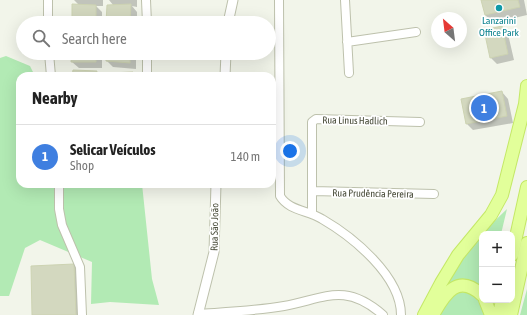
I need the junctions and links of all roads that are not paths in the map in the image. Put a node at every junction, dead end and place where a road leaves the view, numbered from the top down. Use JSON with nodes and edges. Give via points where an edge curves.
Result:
{"nodes":[{"id":1,"x":48,"y":0,"type":"edge"},
{"id":2,"x":146,"y":0,"type":"edge"},
{"id":3,"x":233,"y":0,"type":"edge"},
{"id":4,"x":280,"y":0,"type":"edge"},
{"id":5,"x":345,"y":0,"type":"edge"},
{"id":6,"x":48,"y":16,"type":"edge"},
{"id":7,"x":147,"y":16,"type":"edge"},
{"id":8,"x":230,"y":16,"type":"edge"},
{"id":9,"x":416,"y":32,"type":"dead end"},
{"id":10,"x":347,"y":42,"type":"junction"},
{"id":11,"x":50,"y":60,"type":"edge"},
{"id":12,"x":147,"y":60,"type":"edge"},
{"id":13,"x":226,"y":60,"type":"edge"},
{"id":14,"x":51,"y":72,"type":"edge"},
{"id":15,"x":147,"y":72,"type":"edge"},
{"id":16,"x":225,"y":72,"type":"edge"},
{"id":17,"x":348,"y":73,"type":"dead end"},
{"id":18,"x":527,"y":86,"type":"edge"},
{"id":19,"x":420,"y":122,"type":"dead end"},
{"id":20,"x":527,"y":187,"type":"edge"},
{"id":21,"x":59,"y":188,"type":"edge"},
{"id":22,"x":216,"y":188,"type":"edge"},
{"id":23,"x":313,"y":191,"type":"junction"},
{"id":24,"x":434,"y":194,"type":"dead end"},
{"id":25,"x":312,"y":214,"type":"junction"},
{"id":26,"x":515,"y":242,"type":"edge"},
{"id":27,"x":527,"y":244,"type":"edge"},
{"id":28,"x":479,"y":292,"type":"edge"},
{"id":29,"x":487,"y":303,"type":"edge"},
{"id":30,"x":501,"y":303,"type":"edge"},
{"id":31,"x":82,"y":315,"type":"edge"},
{"id":32,"x":198,"y":315,"type":"edge"},
{"id":33,"x":383,"y":315,"type":"edge"},
{"id":34,"x":402,"y":315,"type":"edge"},
{"id":35,"x":424,"y":315,"type":"edge"},
{"id":36,"x":433,"y":315,"type":"edge"},
{"id":37,"x":491,"y":315,"type":"edge"},
{"id":38,"x":499,"y":315,"type":"edge"},
{"id":39,"x":511,"y":315,"type":"edge"}],
"edges":[{"from":1,"to":6,"type":"street"},
{"from":2,"to":7,"type":"street"},
{"from":3,"to":8,"type":"street"},
{"from":4,"to":25,"type":"street","via":[[280,196],[292,207]]},
{"from":5,"to":10,"type":"street"},
{"from":9,"to":10,"type":"street"},
{"from":10,"to":17,"type":"street"},
{"from":11,"to":14,"type":"street"},
{"from":12,"to":15,"type":"street"},
{"from":13,"to":16,"type":"street"},
{"from":18,"to":35,"type":"main road","via":[[525,104],[502,195],[491,215],[458,255]]},
{"from":19,"to":23,"type":"street","name":"Rua Linus Hadlich","via":[[316,119],[312,122],[311,128]]},
{"from":20,"to":26,"type":"main road"},
{"from":21,"to":31,"type":"street","via":[[62,225],[80,267]]},
{"from":22,"to":32,"type":"street","name":"Rua São João","via":[[214,252]]},
{"from":23,"to":24,"type":"street","name":"Rua Prudência Pereira"},
{"from":23,"to":25,"type":"street","name":"Rua Linus Hadlich"},
{"from":25,"to":34,"type":"street","via":[[343,232],[381,268],[397,291]]},
{"from":27,"to":39,"type":"main road"},
{"from":28,"to":36,"type":"main road","via":[[465,285],[457,286],[448,292]]},
{"from":29,"to":37,"type":"main road"},
{"from":30,"to":38,"type":"main road"},
{"from":32,"to":33,"type":"street","via":[[285,306],[336,294],[357,297],[371,304]]}]}
